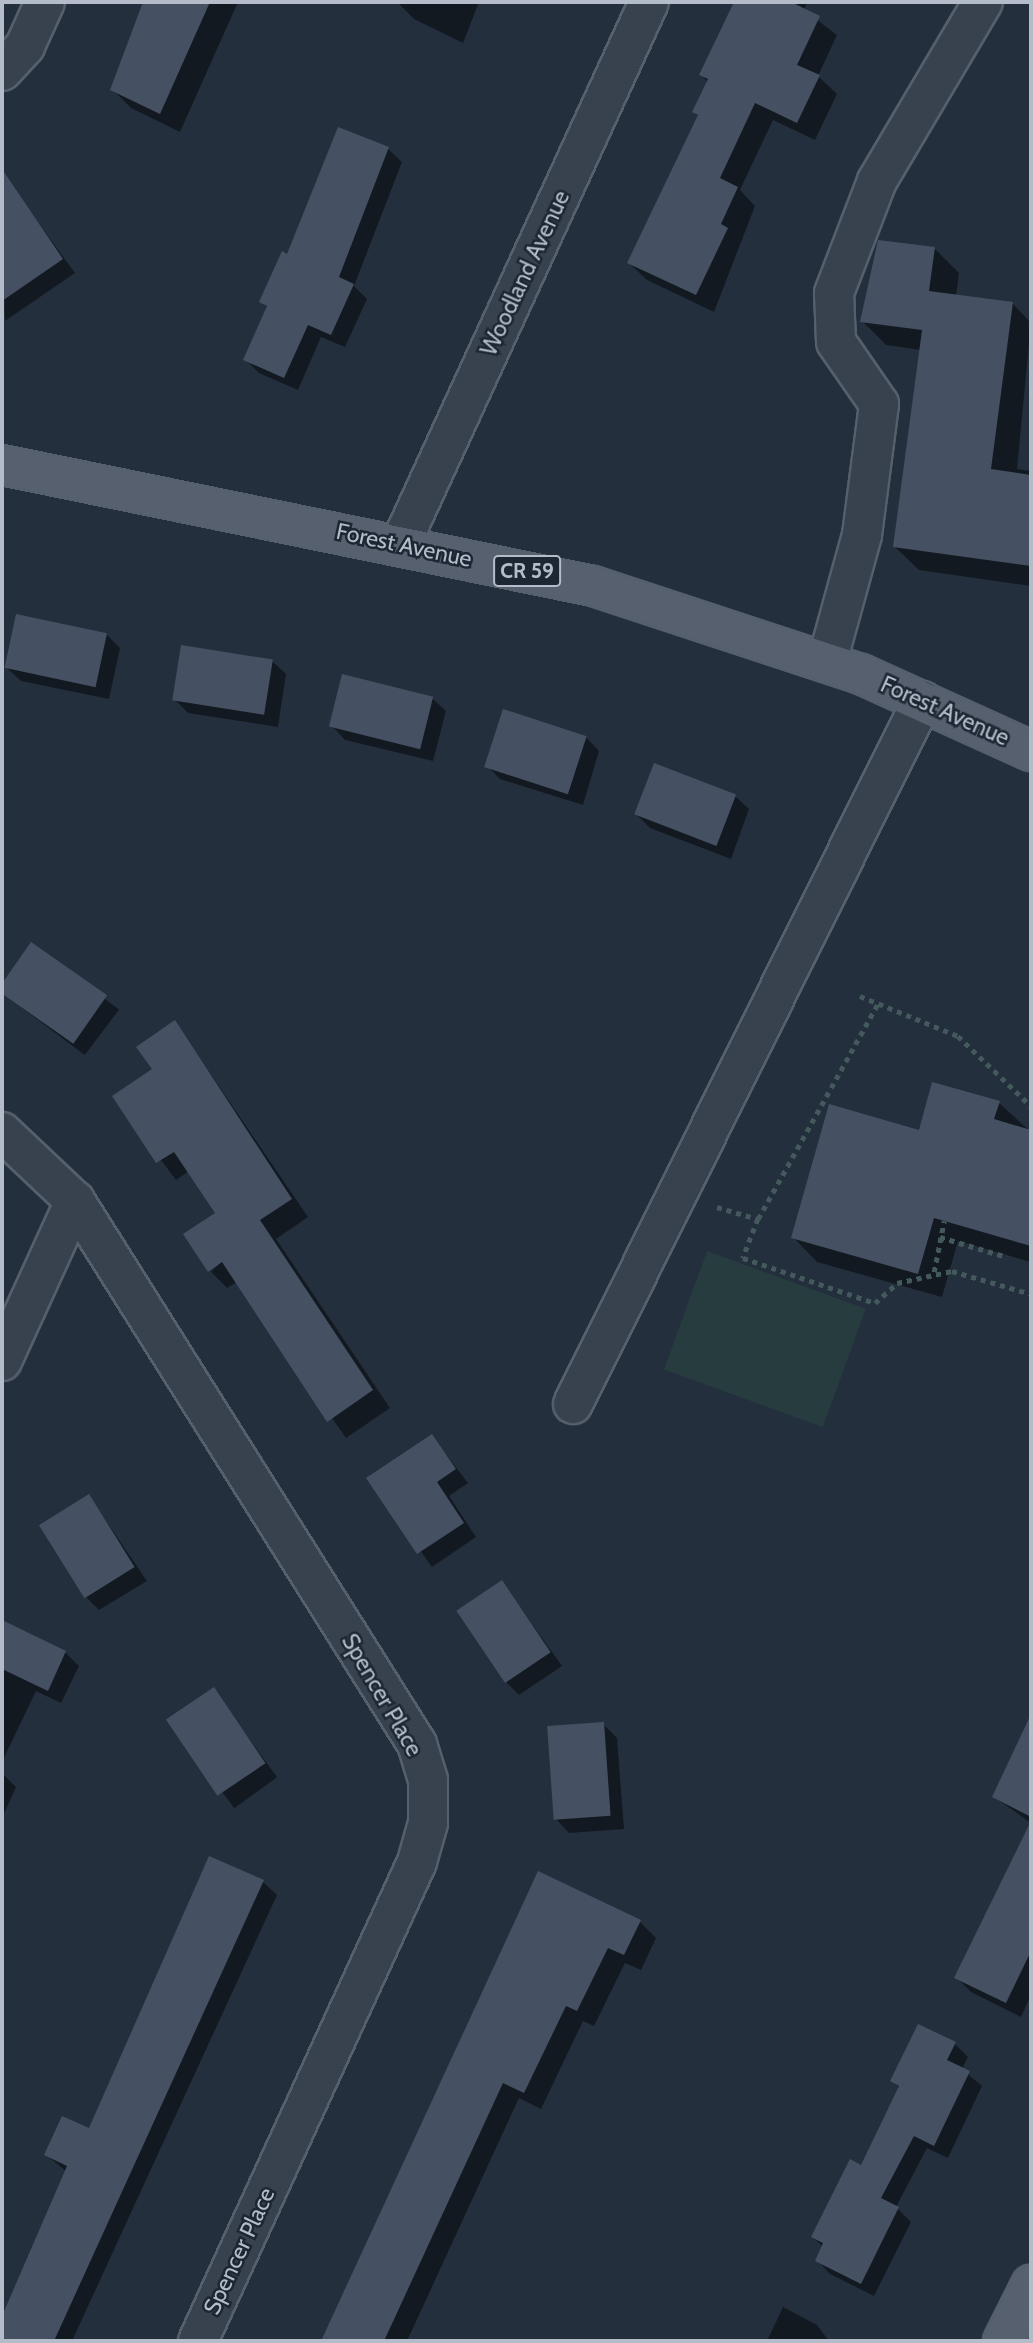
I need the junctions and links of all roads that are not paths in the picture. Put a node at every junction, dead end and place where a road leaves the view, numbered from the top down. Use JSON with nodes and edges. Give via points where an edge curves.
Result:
{"nodes":[{"id":1,"x":45,"y":2,"type":"edge"},
{"id":2,"x":649,"y":2,"type":"edge"},
{"id":3,"x":983,"y":2,"type":"edge"},
{"id":4,"x":2,"y":71,"type":"edge"},
{"id":5,"x":2,"y":465,"type":"edge"},
{"id":6,"x":401,"y":543,"type":"junction"},
{"id":7,"x":827,"y":662,"type":"junction"},
{"id":8,"x":922,"y":701,"type":"junction"},
{"id":9,"x":1031,"y":751,"type":"edge"},
{"id":10,"x":2,"y":1132,"type":"edge"},
{"id":11,"x":75,"y":1201,"type":"junction"},
{"id":12,"x":2,"y":1361,"type":"edge"},
{"id":13,"x":573,"y":1404,"type":"dead end"},
{"id":14,"x":1031,"y":2285,"type":"edge"},
{"id":15,"x":198,"y":2341,"type":"edge"},
{"id":16,"x":1003,"y":2341,"type":"edge"}],
"edges":[{"from":1,"to":4,"type":"street","via":[[25,46]]},
{"from":2,"to":6,"type":"street","name":"Woodland Avenue"},
{"from":3,"to":7,"type":"street","via":[[877,181],[834,293],[836,342],[879,404],[862,535]]},
{"from":5,"to":6,"type":"main road","name":"Forest Avenue","number":"CR 59"},
{"from":6,"to":7,"type":"main road","name":"Forest Avenue","number":"CR 59","via":[[593,586]]},
{"from":7,"to":8,"type":"main road","name":"Forest Avenue","number":"CR 59"},
{"from":8,"to":9,"type":"main road","name":"Forest Avenue","number":"CR 59"},
{"from":8,"to":13,"type":"street"},
{"from":10,"to":11,"type":"street","name":"Spencer Place"},
{"from":11,"to":12,"type":"street"},
{"from":11,"to":15,"type":"street","name":"Spencer Place","via":[[416,1744],[428,1780],[428,1823],[417,1861]]},
{"from":14,"to":16,"type":"main road"}]}
